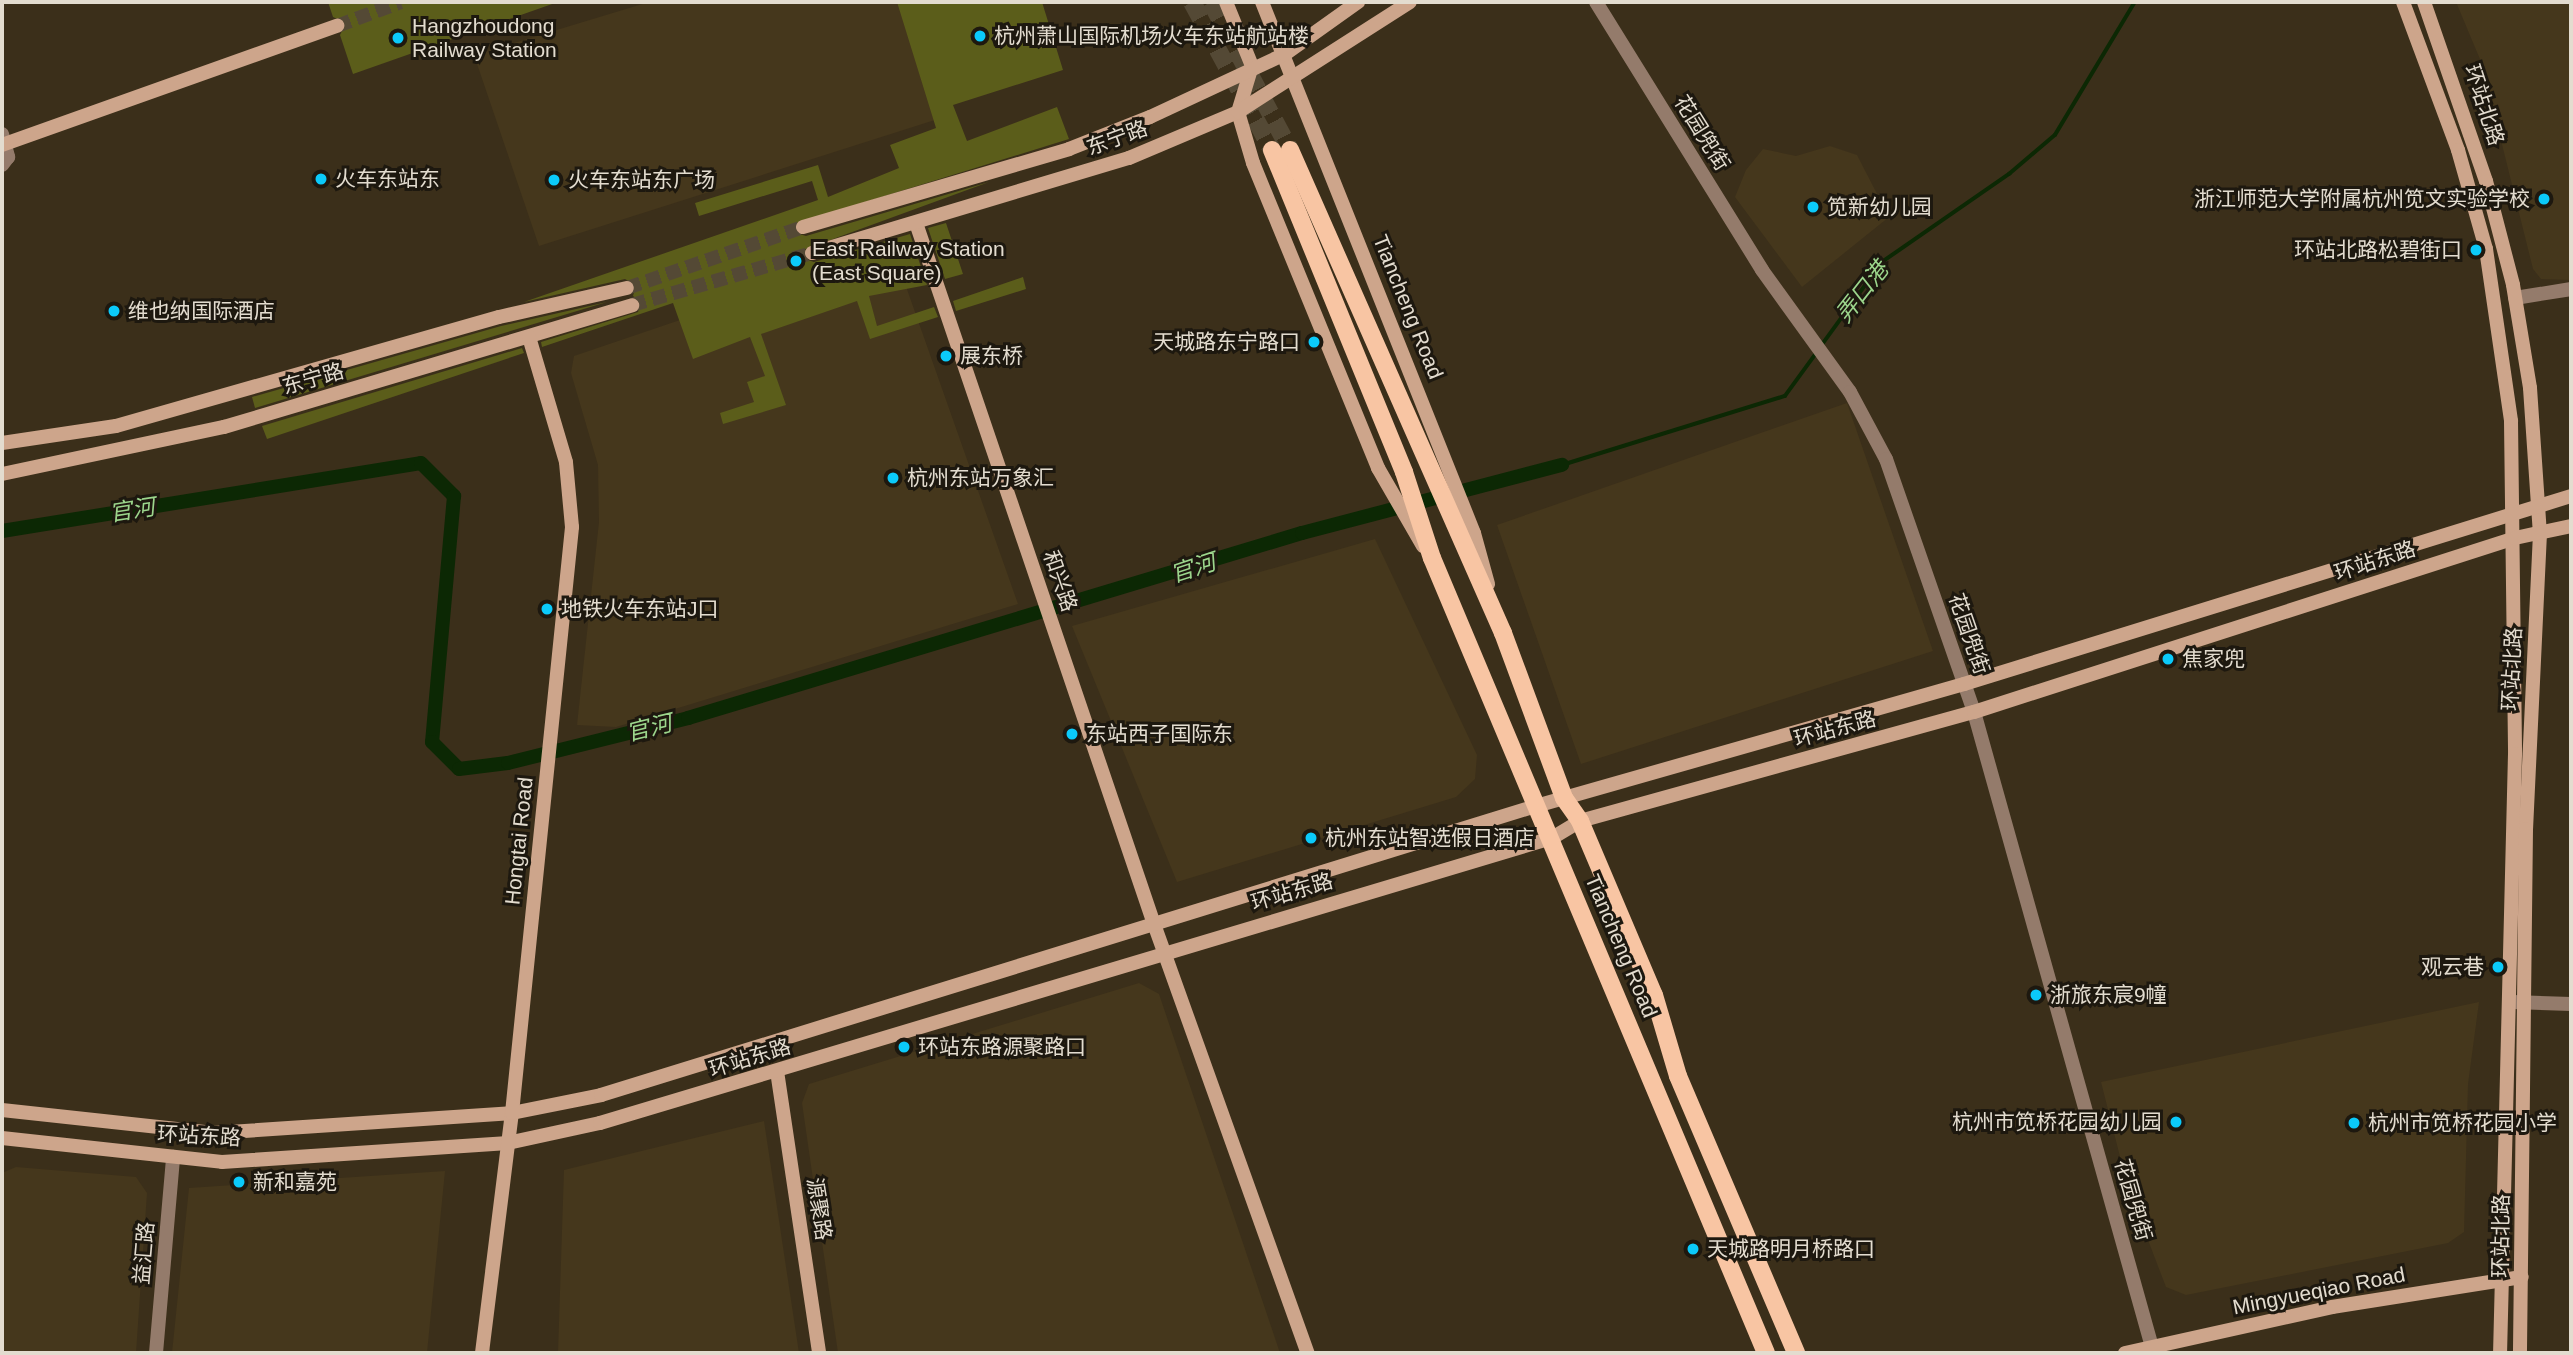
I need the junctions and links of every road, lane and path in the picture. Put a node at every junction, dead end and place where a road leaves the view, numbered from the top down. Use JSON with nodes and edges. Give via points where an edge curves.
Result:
{"nodes":[{"id":1,"x":1226,"y":2,"type":"edge"},
{"id":2,"x":1262,"y":2,"type":"edge"},
{"id":3,"x":1358,"y":2,"type":"edge"},
{"id":4,"x":1410,"y":2,"type":"edge"},
{"id":5,"x":1596,"y":2,"type":"edge"},
{"id":6,"x":2403,"y":2,"type":"edge"},
{"id":7,"x":2424,"y":2,"type":"edge"},
{"id":8,"x":337,"y":26,"type":"tunnel mouth"},
{"id":9,"x":1285,"y":54,"type":"junction"},
{"id":10,"x":1252,"y":66,"type":"junction"},
{"id":11,"x":1294,"y":79,"type":"junction"},
{"id":12,"x":1238,"y":112,"type":"junction"},
{"id":13,"x":2,"y":134,"type":"edge"},
{"id":14,"x":2,"y":145,"type":"edge"},
{"id":15,"x":2,"y":165,"type":"edge"},
{"id":16,"x":916,"y":223,"type":"junction"},
{"id":17,"x":803,"y":227,"type":"tunnel mouth"},
{"id":18,"x":812,"y":253,"type":"tunnel mouth"},
{"id":19,"x":626,"y":288,"type":"tunnel mouth"},
{"id":20,"x":2571,"y":289,"type":"edge"},
{"id":21,"x":2515,"y":298,"type":"junction"},
{"id":22,"x":632,"y":305,"type":"tunnel mouth"},
{"id":23,"x":529,"y":337,"type":"junction"},
{"id":24,"x":2,"y":443,"type":"edge"},
{"id":25,"x":1439,"y":468,"type":"junction"},
{"id":26,"x":2,"y":474,"type":"edge"},
{"id":27,"x":2571,"y":496,"type":"edge"},
{"id":28,"x":2538,"y":503,"type":"junction"},
{"id":29,"x":2514,"y":512,"type":"junction"},
{"id":30,"x":2571,"y":526,"type":"edge"},
{"id":31,"x":2540,"y":533,"type":"junction"},
{"id":32,"x":2515,"y":538,"type":"junction"},
{"id":33,"x":1432,"y":558,"type":"junction"},
{"id":34,"x":1964,"y":684,"type":"junction"},
{"id":35,"x":1974,"y":712,"type":"junction"},
{"id":36,"x":1564,"y":798,"type":"junction"},
{"id":37,"x":1535,"y":806,"type":"junction"},
{"id":38,"x":1580,"y":821,"type":"junction"},
{"id":39,"x":1552,"y":838,"type":"junction"},
{"id":40,"x":1154,"y":923,"type":"junction"},
{"id":41,"x":1167,"y":950,"type":"junction"},
{"id":42,"x":2509,"y":1002,"type":"junction"},
{"id":43,"x":2525,"y":1003,"type":"junction"},
{"id":44,"x":2571,"y":1004,"type":"edge"},
{"id":45,"x":777,"y":1071,"type":"junction"},
{"id":46,"x":2,"y":1110,"type":"edge"},
{"id":47,"x":512,"y":1113,"type":"junction"},
{"id":48,"x":2,"y":1138,"type":"edge"},
{"id":49,"x":508,"y":1143,"type":"junction"},
{"id":50,"x":173,"y":1157,"type":"junction"},
{"id":51,"x":2522,"y":1277,"type":"junction"},
{"id":52,"x":2501,"y":1280,"type":"junction"},
{"id":53,"x":2152,"y":1348,"type":"junction"},
{"id":54,"x":156,"y":1353,"type":"edge"},
{"id":55,"x":482,"y":1353,"type":"edge"},
{"id":56,"x":819,"y":1353,"type":"edge"},
{"id":57,"x":1308,"y":1353,"type":"edge"},
{"id":58,"x":1766,"y":1353,"type":"edge"},
{"id":59,"x":1796,"y":1353,"type":"edge"},
{"id":60,"x":2125,"y":1353,"type":"edge"},
{"id":61,"x":2500,"y":1353,"type":"edge"},
{"id":62,"x":2520,"y":1353,"type":"edge"}],
"edges":[{"from":1,"to":10,"type":"main road"},
{"from":2,"to":9,"type":"main road","name":"Tiancheng Road"},
{"from":3,"to":9,"type":"main road","name":"东宁路"},
{"from":4,"to":11,"type":"main road","name":"东宁路"},
{"from":5,"to":34,"type":"street","name":"花园兜街","via":[[1793,312],[1850,392],[1886,459]]},
{"from":6,"to":29,"type":"main road","name":"环站北路","via":[[2458,150],[2486,249],[2502,338]]},
{"from":7,"to":21,"type":"main road","name":"环站北路","via":[[2461,97]]},
{"from":8,"to":14,"type":"main road","bridge":true},
{"from":9,"to":10,"type":"main road","name":"东宁路"},
{"from":9,"to":11,"type":"main road","name":"Tiancheng Road"},
{"from":10,"to":12,"type":"main road"},
{"from":10,"to":17,"type":"main road","name":"东宁路","via":[[1150,117],[1069,149]]},
{"from":11,"to":12,"type":"main road","name":"东宁路"},
{"from":11,"to":25,"type":"main road","name":"Tiancheng Road"},
{"from":12,"to":16,"type":"main road","name":"东宁路","via":[[1129,158]]},
{"from":12,"to":33,"type":"main road","name":"Tiancheng Road","via":[[1253,163],[1386,482]]},
{"from":13,"to":15,"type":"street","via":[[8,157]]},
{"from":16,"to":18,"type":"main road","name":"东宁路"},
{"from":16,"to":40,"type":"main road","name":"和兴路"},
{"from":19,"to":24,"type":"main road","name":"东宁路","via":[[499,317],[116,426]]},
{"from":20,"to":21,"type":"street"},
{"from":21,"to":28,"type":"main road","name":"环站北路","via":[[2530,388]]},
{"from":22,"to":23,"type":"main road","name":"东宁路"},
{"from":23,"to":26,"type":"main road","name":"东宁路","via":[[224,427]]},
{"from":23,"to":47,"type":"main road","name":"Hongtai Road","via":[[553,405],[571,498],[553,728]]},
{"from":25,"to":33,"type":"main road","name":"Tiancheng Road","via":[[1281,150]]},
{"from":25,"to":36,"type":"main road","name":"Tiancheng Road"},
{"from":27,"to":28,"type":"main road","name":"环站东路"},
{"from":28,"to":29,"type":"main road","name":"环站东路"},
{"from":28,"to":31,"type":"main road","name":"环站北路"},
{"from":29,"to":32,"type":"main road","name":"环站北路"},
{"from":29,"to":34,"type":"main road","name":"环站东路"},
{"from":30,"to":31,"type":"main road","name":"环站东路"},
{"from":31,"to":32,"type":"main road","name":"环站东路"},
{"from":31,"to":43,"type":"main road","name":"环站北路"},
{"from":32,"to":35,"type":"main road","name":"环站东路"},
{"from":32,"to":42,"type":"main road","name":"环站北路"},
{"from":33,"to":37,"type":"main road","name":"Tiancheng Road"},
{"from":34,"to":35,"type":"street","name":"花园兜街"},
{"from":34,"to":36,"type":"main road","name":"环站东路"},
{"from":35,"to":38,"type":"main road","name":"环站东路"},
{"from":35,"to":53,"type":"street","name":"花园兜街"},
{"from":36,"to":37,"type":"main road","name":"环站东路"},
{"from":36,"to":38,"type":"main road","name":"Tiancheng Road"},
{"from":37,"to":39,"type":"main road","name":"Tiancheng Road"},
{"from":37,"to":40,"type":"main road","name":"环站东路"},
{"from":38,"to":39,"type":"main road","name":"环站东路"},
{"from":38,"to":59,"type":"main road","name":"Tiancheng Road","via":[[1654,995],[1678,1076]]},
{"from":39,"to":41,"type":"main road","name":"环站东路"},
{"from":39,"to":58,"type":"main road","name":"Tiancheng Road"},
{"from":40,"to":41,"type":"main road","name":"和兴路"},
{"from":40,"to":47,"type":"main road","name":"环站东路","via":[[690,1072]]},
{"from":41,"to":45,"type":"main road","name":"环站东路"},
{"from":41,"to":57,"type":"main road","name":"和兴路"},
{"from":42,"to":43,"type":"street"},
{"from":42,"to":52,"type":"main road","name":"环站北路"},
{"from":43,"to":44,"type":"street"},
{"from":43,"to":51,"type":"main road","name":"环站北路"},
{"from":45,"to":49,"type":"main road","name":"环站东路","via":[[600,1123]]},
{"from":45,"to":56,"type":"main road","name":"源聚路"},
{"from":46,"to":47,"type":"main road","name":"环站东路","via":[[214,1133]]},
{"from":47,"to":49,"type":"main road","name":"Hongtai Road"},
{"from":48,"to":50,"type":"main road","name":"环站东路"},
{"from":49,"to":50,"type":"main road","name":"环站东路","via":[[222,1161]]},
{"from":49,"to":55,"type":"main road","name":"Hongtai Road"},
{"from":50,"to":54,"type":"street","name":"益汇路"},
{"from":51,"to":52,"type":"main road","name":"Mingyueqiao Road"},
{"from":51,"to":62,"type":"main road","name":"环站北路"},
{"from":52,"to":53,"type":"main road","name":"Mingyueqiao Road","via":[[2332,1307]]},
{"from":52,"to":61,"type":"main road","name":"环站北路"},
{"from":53,"to":60,"type":"main road","name":"Mingyueqiao Road"}]}
